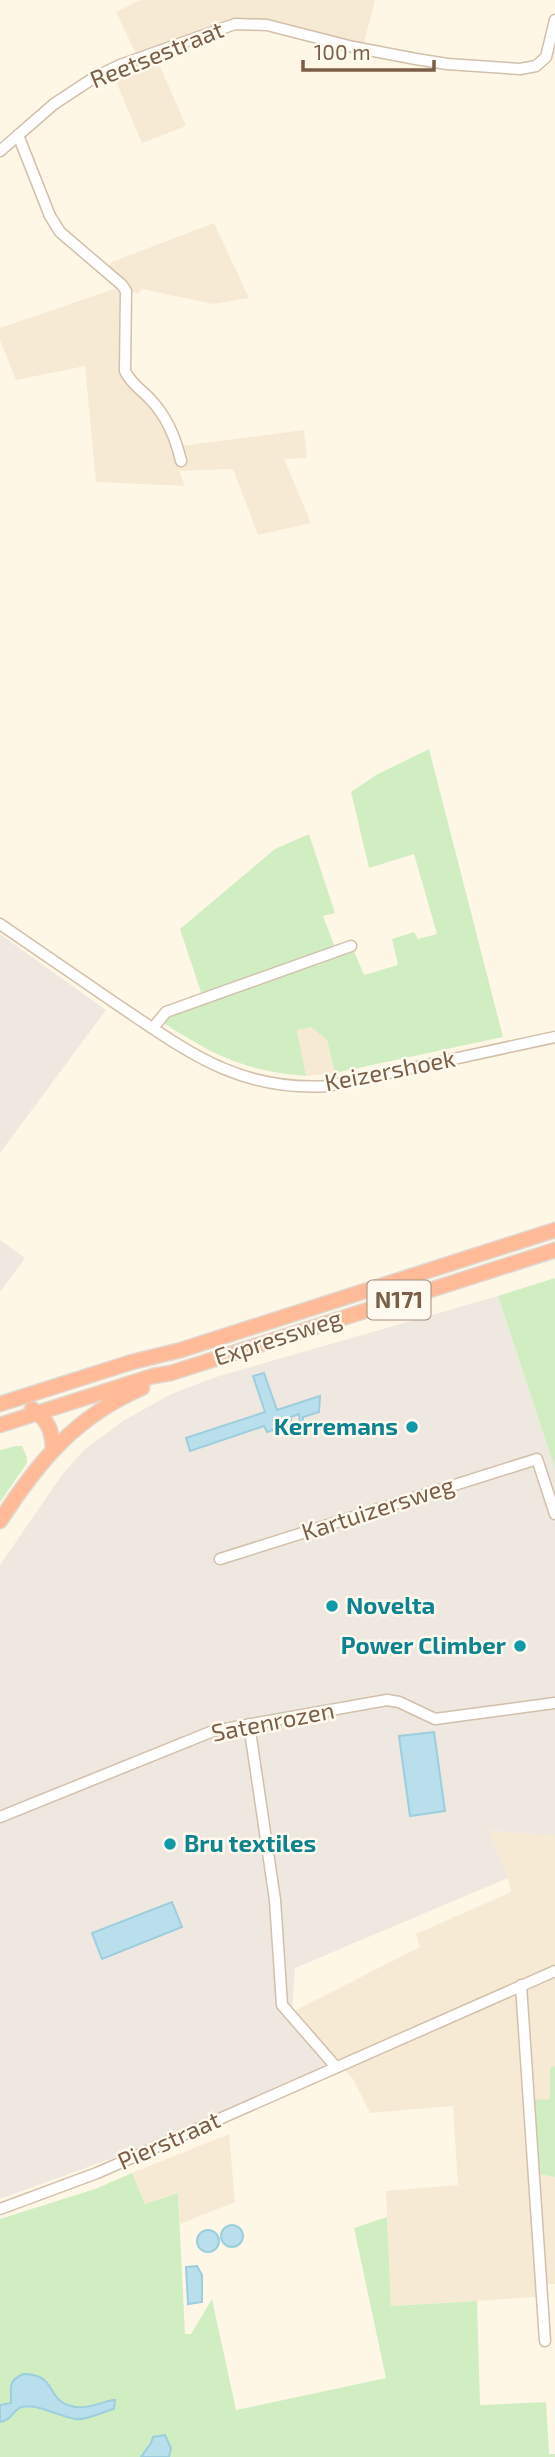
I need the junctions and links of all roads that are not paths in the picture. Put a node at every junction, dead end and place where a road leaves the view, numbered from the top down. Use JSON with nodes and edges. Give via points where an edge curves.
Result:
{"nodes":[{"id":1,"x":555,"y":20,"type":"edge"},
{"id":2,"x":18,"y":135,"type":"junction"},
{"id":3,"x":0,"y":151,"type":"edge"},
{"id":4,"x":181,"y":461,"type":"dead end"},
{"id":5,"x":0,"y":924,"type":"edge"},
{"id":6,"x":351,"y":946,"type":"dead end"},
{"id":7,"x":153,"y":1028,"type":"junction"},
{"id":8,"x":555,"y":1037,"type":"edge"},
{"id":9,"x":555,"y":1230,"type":"edge"},
{"id":10,"x":555,"y":1250,"type":"edge"},
{"id":11,"x":171,"y":1373,"type":"junction"},
{"id":12,"x":6,"y":1402,"type":"edge"},
{"id":13,"x":37,"y":1413,"type":"junction"},
{"id":14,"x":0,"y":1424,"type":"edge"},
{"id":15,"x":53,"y":1448,"type":"junction"},
{"id":16,"x":555,"y":1514,"type":"edge"},
{"id":17,"x":0,"y":1521,"type":"edge"},
{"id":18,"x":220,"y":1559,"type":"dead end"},
{"id":19,"x":555,"y":1703,"type":"edge"},
{"id":20,"x":249,"y":1724,"type":"junction"},
{"id":21,"x":0,"y":1816,"type":"edge"},
{"id":22,"x":555,"y":1972,"type":"edge"},
{"id":23,"x":521,"y":1985,"type":"junction"},
{"id":24,"x":336,"y":2067,"type":"junction"},
{"id":25,"x":0,"y":2209,"type":"edge"},
{"id":26,"x":545,"y":2342,"type":"dead end"}],
"edges":[{"from":1,"to":2,"type":"street","name":"Reetsestraat","via":[[546,57],[530,68],[447,64],[267,25],[235,24],[95,77]]},
{"from":2,"to":3,"type":"street","name":"Reetsestraat"},
{"from":2,"to":4,"type":"street","via":[[60,232],[126,291],[125,372],[159,410]]},
{"from":5,"to":7,"type":"street","name":"Keizershoek"},
{"from":6,"to":7,"type":"street","via":[[166,1012]]},
{"from":7,"to":8,"type":"street","name":"Keizershoek","via":[[213,1065],[253,1079],[302,1087],[329,1086]]},
{"from":9,"to":12,"type":"highway","name":"Expressweg","number":"N171"},
{"from":10,"to":11,"type":"highway","name":"Expressweg","number":"N171"},
{"from":11,"to":13,"type":"highway","name":"Expressweg","number":"N171"},
{"from":11,"to":15,"type":"highway","via":[[116,1399]]},
{"from":12,"to":13,"type":"highway"},
{"from":13,"to":14,"type":"highway","name":"Expressweg","number":"N171"},
{"from":13,"to":15,"type":"highway","via":[[52,1430]]},
{"from":15,"to":17,"type":"highway"},
{"from":16,"to":18,"type":"street","name":"Kartuizersweg","via":[[537,1459]]},
{"from":19,"to":20,"type":"street","name":"Satenrozen","via":[[435,1719],[387,1700]]},
{"from":20,"to":21,"type":"street","name":"Satenrozen","via":[[213,1731]]},
{"from":20,"to":24,"type":"street","via":[[275,1900],[282,2005]]},
{"from":22,"to":23,"type":"street","name":"Pierstraat"},
{"from":23,"to":24,"type":"street","name":"Pierstraat"},
{"from":23,"to":26,"type":"street"},
{"from":24,"to":25,"type":"street","name":"Pierstraat","via":[[97,2173]]}]}
